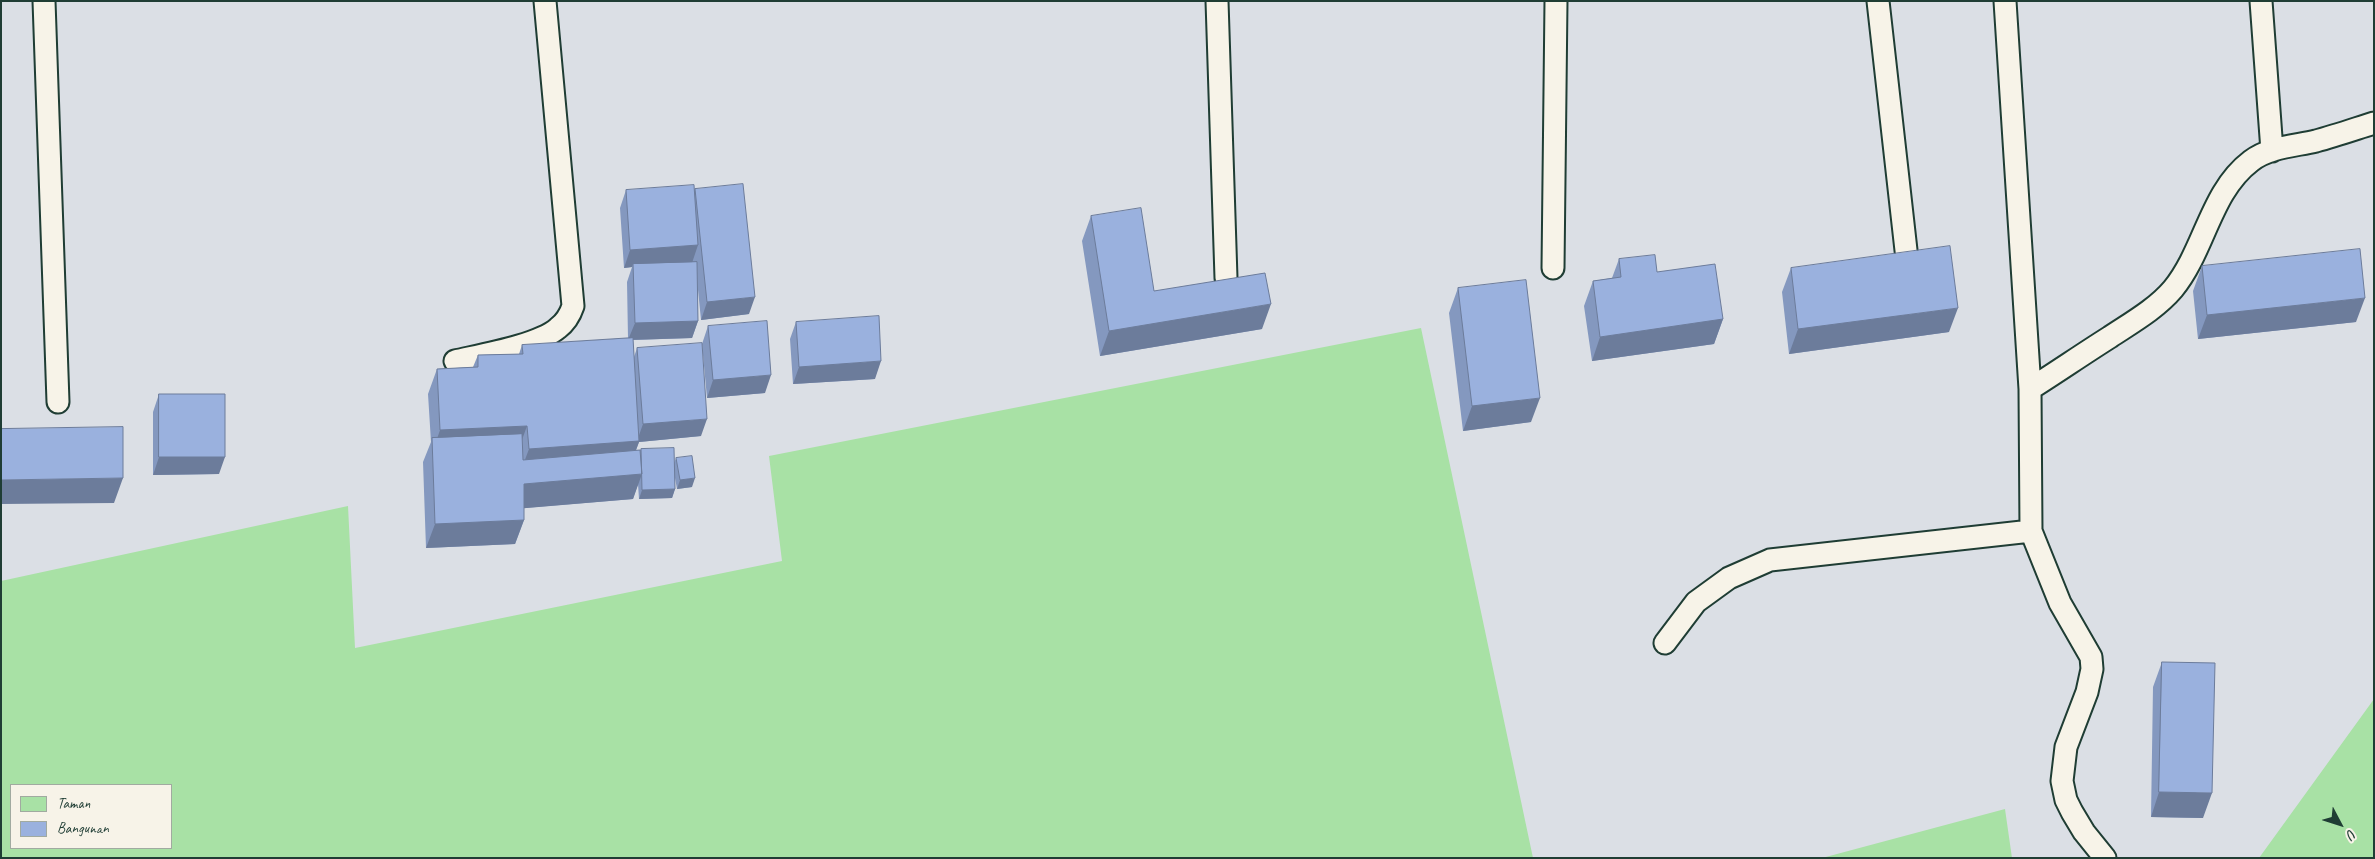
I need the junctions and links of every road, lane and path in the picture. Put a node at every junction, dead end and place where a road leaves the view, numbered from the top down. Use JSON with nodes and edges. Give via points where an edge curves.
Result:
{"nodes":[{"id":1,"x":44,"y":1,"type":"edge"},
{"id":2,"x":545,"y":1,"type":"edge"},
{"id":3,"x":1217,"y":1,"type":"edge"},
{"id":4,"x":1556,"y":1,"type":"edge"},
{"id":5,"x":1878,"y":1,"type":"edge"},
{"id":6,"x":2005,"y":1,"type":"edge"},
{"id":7,"x":2260,"y":1,"type":"edge"},
{"id":8,"x":2374,"y":122,"type":"edge"},
{"id":9,"x":2272,"y":151,"type":"junction"},
{"id":10,"x":1553,"y":268,"type":"dead end"},
{"id":11,"x":1908,"y":268,"type":"edge"},
{"id":12,"x":1226,"y":278,"type":"edge"},
{"id":13,"x":455,"y":362,"type":"dead end"},
{"id":14,"x":2030,"y":389,"type":"junction"},
{"id":15,"x":58,"y":402,"type":"dead end"},
{"id":16,"x":2031,"y":531,"type":"junction"},
{"id":17,"x":1665,"y":643,"type":"dead end"},
{"id":18,"x":2105,"y":858,"type":"edge"}],
"edges":[{"from":1,"to":15,"type":"lane"},
{"from":2,"to":13,"type":"lane","via":[[573,306],[569,317],[557,330],[538,340]]},
{"from":3,"to":12,"type":"lane"},
{"from":4,"to":10,"type":"lane"},
{"from":5,"to":11,"type":"lane"},
{"from":6,"to":14,"type":"lane"},
{"from":7,"to":9,"type":"lane"},
{"from":8,"to":9,"type":"lane"},
{"from":9,"to":14,"type":"lane","via":[[2237,173],[2221,196],[2192,259],[2173,289],[2138,318]]},
{"from":14,"to":16,"type":"lane"},
{"from":16,"to":17,"type":"lane","via":[[1770,560],[1729,578],[1696,602]]},
{"from":16,"to":18,"type":"lane","via":[[2060,603],[2090,657],[2092,669],[2087,692],[2066,747],[2062,781],[2072,812]]}]}
